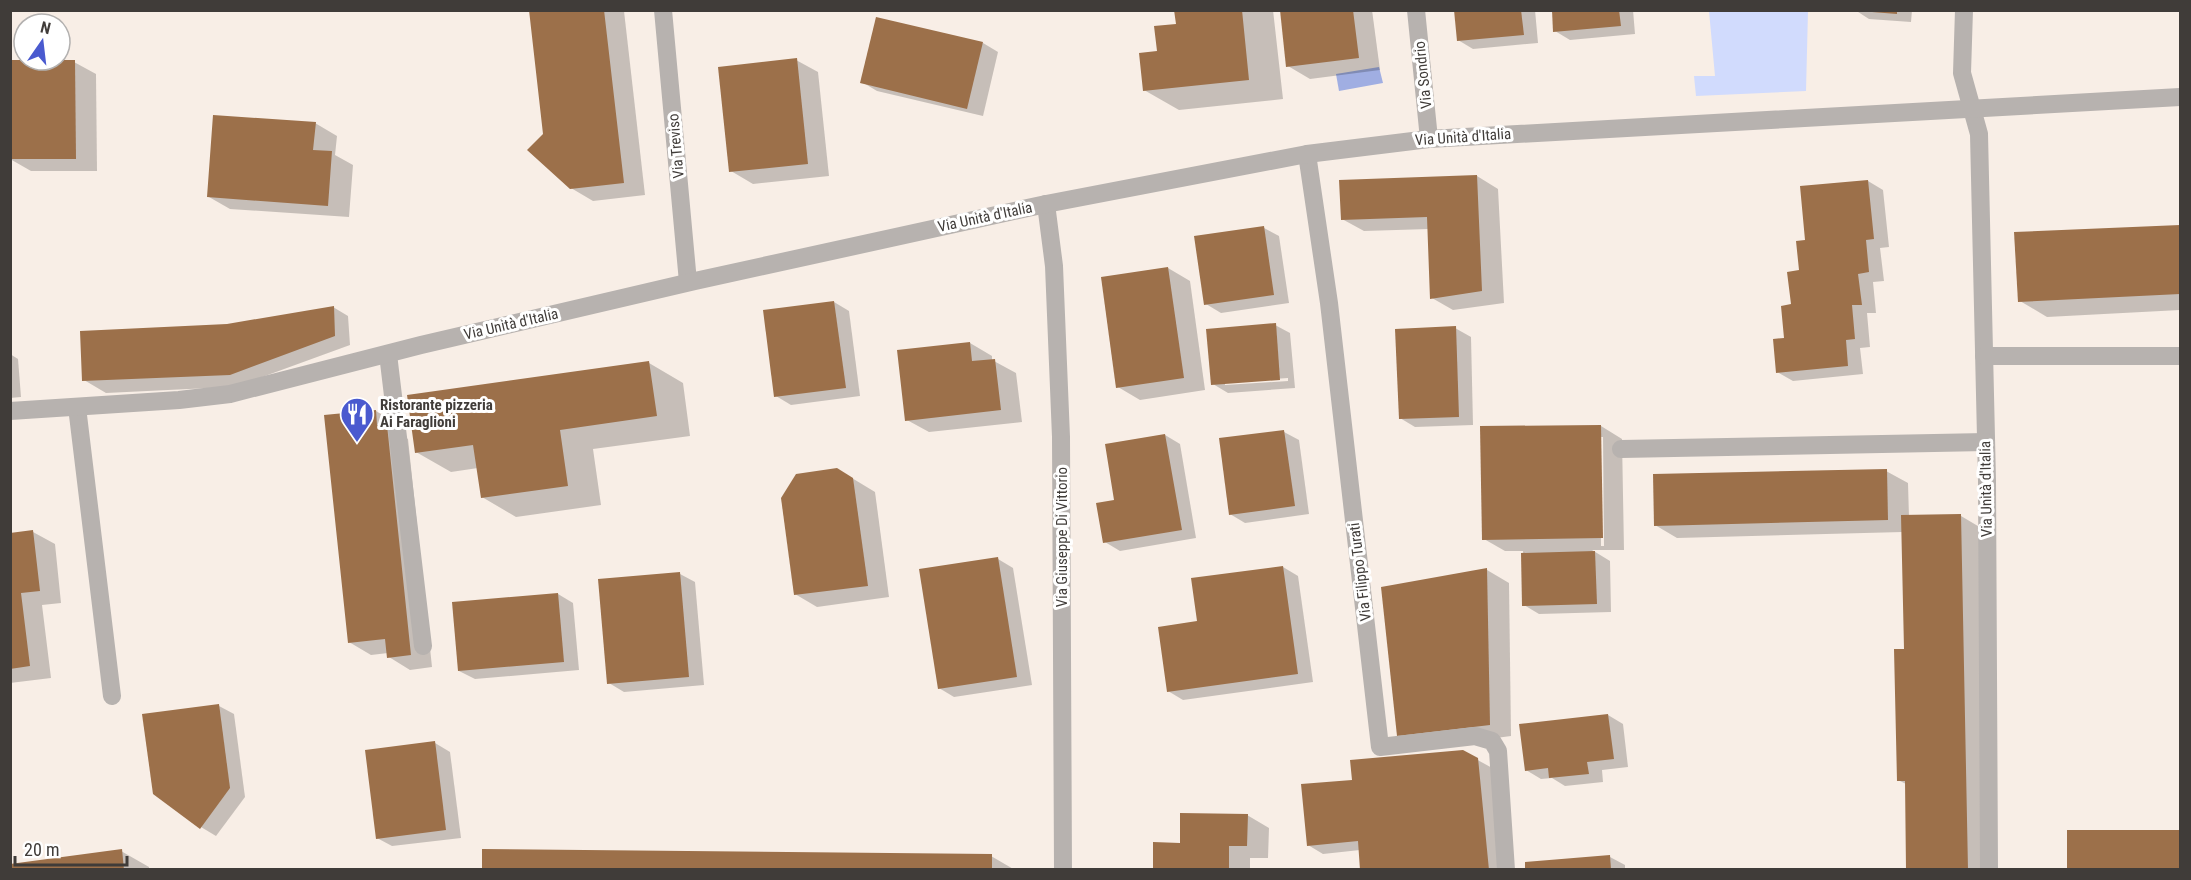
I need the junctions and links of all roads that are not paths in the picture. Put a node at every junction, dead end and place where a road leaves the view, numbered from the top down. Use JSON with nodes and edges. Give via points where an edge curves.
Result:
{"nodes":[{"id":1,"x":663,"y":10,"type":"edge"},
{"id":2,"x":1416,"y":10,"type":"edge"},
{"id":3,"x":1964,"y":10,"type":"edge"},
{"id":4,"x":2181,"y":97,"type":"edge"},
{"id":5,"x":1972,"y":109,"type":"junction"},
{"id":6,"x":1429,"y":139,"type":"junction"},
{"id":7,"x":1307,"y":154,"type":"junction"},
{"id":8,"x":1046,"y":204,"type":"junction"},
{"id":9,"x":688,"y":282,"type":"junction"},
{"id":10,"x":388,"y":354,"type":"junction"},
{"id":11,"x":1984,"y":356,"type":"junction"},
{"id":12,"x":2181,"y":356,"type":"edge"},
{"id":13,"x":77,"y":407,"type":"junction"},
{"id":14,"x":10,"y":411,"type":"edge"},
{"id":15,"x":1986,"y":442,"type":"junction"},
{"id":16,"x":1621,"y":449,"type":"dead end"},
{"id":17,"x":423,"y":646,"type":"dead end"},
{"id":18,"x":112,"y":696,"type":"dead end"},
{"id":19,"x":1063,"y":870,"type":"edge"},
{"id":20,"x":1506,"y":870,"type":"edge"},
{"id":21,"x":1989,"y":870,"type":"edge"}],
"edges":[{"from":1,"to":9,"type":"street","name":"Via Treviso"},
{"from":2,"to":6,"type":"street","name":"Via Sondrio"},
{"from":3,"to":5,"type":"street","via":[[1962,73]]},
{"from":4,"to":5,"type":"street","name":"Via Unità d'Italia"},
{"from":5,"to":6,"type":"street","name":"Via Unità d'Italia"},
{"from":5,"to":11,"type":"street","name":"Via Unità d'Italia","via":[[1979,134]]},
{"from":6,"to":7,"type":"street","name":"Via Unità d'Italia"},
{"from":7,"to":8,"type":"street","name":"Via Unità d'Italia"},
{"from":7,"to":20,"type":"street","name":"Via Filippo Turati","via":[[1329,303],[1380,747],[1475,736],[1492,741],[1498,751]]},
{"from":8,"to":9,"type":"street","name":"Via Unità d'Italia"},
{"from":8,"to":19,"type":"street","name":"Via Giuseppe Di Vittorio","via":[[1054,266],[1061,437]]},
{"from":9,"to":10,"type":"street","name":"Via Unità d'Italia"},
{"from":10,"to":13,"type":"street","name":"Via Unità d'Italia","via":[[230,394]]},
{"from":10,"to":17,"type":"street"},
{"from":11,"to":12,"type":"street"},
{"from":11,"to":15,"type":"street","name":"Via Unità d'Italia"},
{"from":13,"to":14,"type":"street","name":"Via Unità d'Italia"},
{"from":13,"to":18,"type":"street"},
{"from":15,"to":16,"type":"street"},
{"from":15,"to":21,"type":"street","name":"Via Unità d'Italia"}]}
